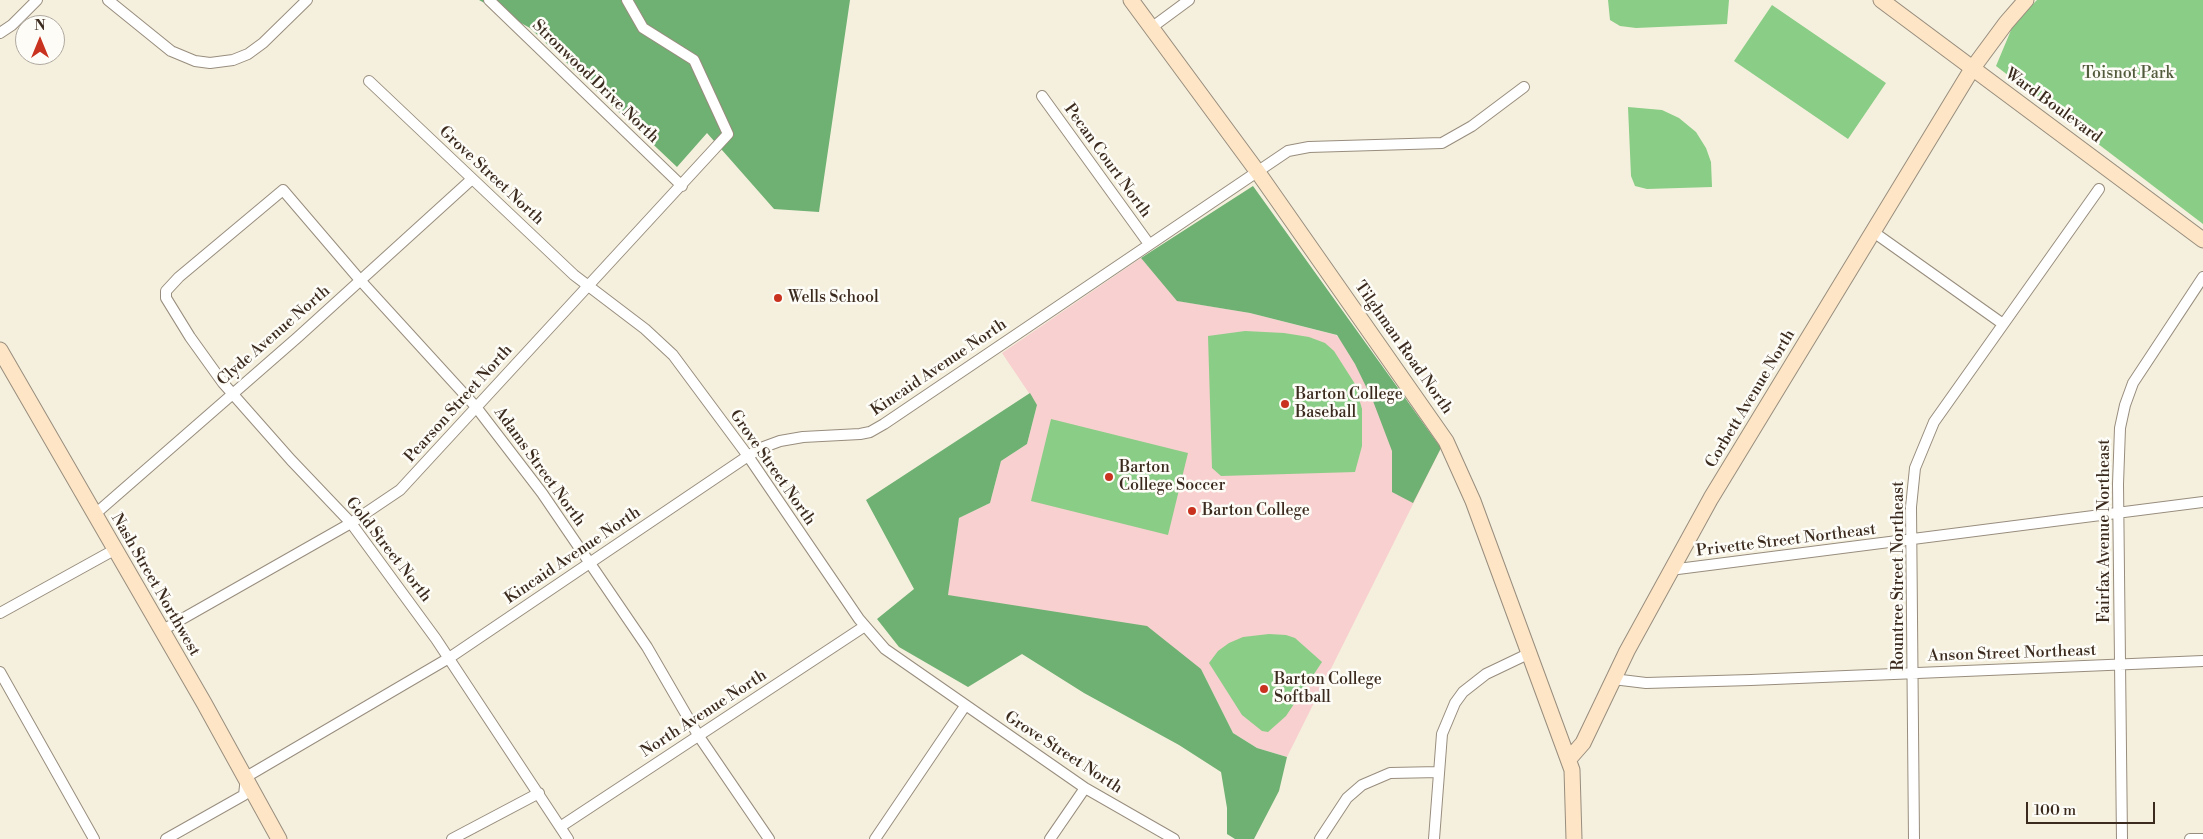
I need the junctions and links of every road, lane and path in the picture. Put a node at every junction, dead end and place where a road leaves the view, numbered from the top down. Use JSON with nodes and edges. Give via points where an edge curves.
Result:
{"nodes":[{"id":1,"x":37,"y":0,"type":"edge"},
{"id":2,"x":108,"y":0,"type":"edge"},
{"id":3,"x":306,"y":0,"type":"edge"},
{"id":4,"x":489,"y":0,"type":"edge"},
{"id":5,"x":628,"y":0,"type":"edge"},
{"id":6,"x":1131,"y":0,"type":"edge"},
{"id":7,"x":1189,"y":0,"type":"edge"},
{"id":8,"x":1882,"y":0,"type":"edge"},
{"id":9,"x":2026,"y":0,"type":"edge"},
{"id":10,"x":1151,"y":28,"type":"junction"},
{"id":11,"x":0,"y":33,"type":"edge"},
{"id":12,"x":1972,"y":68,"type":"junction"},
{"id":13,"x":369,"y":81,"type":"dead end"},
{"id":14,"x":1524,"y":87,"type":"dead end"},
{"id":15,"x":1042,"y":96,"type":"dead end"},
{"id":16,"x":1257,"y":171,"type":"junction"},
{"id":17,"x":472,"y":179,"type":"junction"},
{"id":18,"x":682,"y":186,"type":"junction"},
{"id":19,"x":2099,"y":189,"type":"dead end"},
{"id":20,"x":1872,"y":232,"type":"junction"},
{"id":21,"x":2203,"y":240,"type":"edge"},
{"id":22,"x":1149,"y":244,"type":"junction"},
{"id":23,"x":2203,"y":277,"type":"edge"},
{"id":24,"x":360,"y":280,"type":"junction"},
{"id":25,"x":588,"y":287,"type":"junction"},
{"id":26,"x":166,"y":295,"type":"joint"},
{"id":27,"x":2003,"y":324,"type":"junction"},
{"id":28,"x":0,"y":350,"type":"edge"},
{"id":29,"x":232,"y":393,"type":"junction"},
{"id":30,"x":476,"y":407,"type":"junction"},
{"id":31,"x":748,"y":456,"type":"junction"},
{"id":32,"x":2203,"y":502,"type":"edge"},
{"id":33,"x":2120,"y":514,"type":"junction"},
{"id":34,"x":94,"y":515,"type":"junction"},
{"id":35,"x":351,"y":522,"type":"junction"},
{"id":36,"x":1913,"y":540,"type":"junction"},
{"id":37,"x":114,"y":550,"type":"junction"},
{"id":38,"x":590,"y":563,"type":"junction"},
{"id":39,"x":1670,"y":570,"type":"junction"},
{"id":40,"x":0,"y":614,"type":"edge"},
{"id":41,"x":865,"y":626,"type":"junction"},
{"id":42,"x":161,"y":631,"type":"junction"},
{"id":43,"x":1530,"y":653,"type":"junction"},
{"id":44,"x":449,"y":658,"type":"junction"},
{"id":45,"x":2203,"y":661,"type":"edge"},
{"id":46,"x":2120,"y":665,"type":"junction"},
{"id":47,"x":0,"y":672,"type":"edge"},
{"id":48,"x":1913,"y":673,"type":"junction"},
{"id":49,"x":1613,"y":679,"type":"junction"},
{"id":50,"x":965,"y":706,"type":"junction"},
{"id":51,"x":698,"y":735,"type":"junction"},
{"id":52,"x":1569,"y":759,"type":"junction"},
{"id":53,"x":1439,"y":772,"type":"junction"},
{"id":54,"x":246,"y":777,"type":"junction"},
{"id":55,"x":1085,"y":788,"type":"junction"},
{"id":56,"x":539,"y":793,"type":"junction"},
{"id":57,"x":560,"y":826,"type":"junction"},
{"id":58,"x":2203,"y":838,"type":"edge"},
{"id":59,"x":94,"y":839,"type":"edge"},
{"id":60,"x":166,"y":839,"type":"edge"},
{"id":61,"x":279,"y":839,"type":"edge"},
{"id":62,"x":452,"y":839,"type":"edge"},
{"id":63,"x":568,"y":839,"type":"edge"},
{"id":64,"x":769,"y":839,"type":"edge"},
{"id":65,"x":875,"y":839,"type":"edge"},
{"id":66,"x":1050,"y":839,"type":"edge"},
{"id":67,"x":1174,"y":839,"type":"edge"},
{"id":68,"x":1320,"y":839,"type":"edge"},
{"id":69,"x":1434,"y":839,"type":"edge"},
{"id":70,"x":1574,"y":839,"type":"edge"},
{"id":71,"x":1914,"y":839,"type":"edge"},
{"id":72,"x":2122,"y":839,"type":"edge"},
{"id":73,"x":2190,"y":839,"type":"edge"}],
"edges":[{"from":1,"to":11,"type":"street"},
{"from":2,"to":3,"type":"street","via":[[171,51],[210,63],[234,60],[248,54]]},
{"from":4,"to":18,"type":"street","name":"Stronwood Drive North"},
{"from":5,"to":18,"type":"street","name":"Pearson Street North","via":[[643,28],[694,60],[728,134]]},
{"from":6,"to":10,"type":"street","name":"Tilghman Road North"},
{"from":7,"to":10,"type":"street"},
{"from":8,"to":12,"type":"street","name":"Ward Boulevard"},
{"from":9,"to":12,"type":"street","name":"Corbett Avenue North"},
{"from":10,"to":16,"type":"street","name":"Tilghman Road North"},
{"from":12,"to":20,"type":"street","name":"Corbett Avenue North"},
{"from":12,"to":21,"type":"street","name":"Ward Boulevard"},
{"from":13,"to":17,"type":"street","name":"Grove Street North"},
{"from":14,"to":16,"type":"street","name":"Kincaid Avenue North","via":[[1472,126],[1442,143],[1295,148]]},
{"from":15,"to":22,"type":"street","name":"Pecan Court North"},
{"from":16,"to":22,"type":"street","name":"Kincaid Avenue North"},
{"from":16,"to":43,"type":"street","name":"Tilghman Road North","via":[[1446,441],[1473,501]]},
{"from":17,"to":24,"type":"street","name":"Clyde Avenue North"},
{"from":17,"to":25,"type":"street","name":"Grove Street North"},
{"from":18,"to":25,"type":"street","name":"Pearson Street North"},
{"from":19,"to":27,"type":"street","name":"Rountree Street Northeast"},
{"from":20,"to":27,"type":"street"},
{"from":20,"to":39,"type":"street","name":"Corbett Avenue North"},
{"from":22,"to":31,"type":"street","name":"Kincaid Avenue North","via":[[870,432],[780,441]]},
{"from":23,"to":33,"type":"street","name":"Fairfax Avenue Northeast","via":[[2144,363],[2128,394],[2119,443]]},
{"from":24,"to":26,"type":"street","name":"Adams Street North","via":[[283,190],[179,277]]},
{"from":24,"to":29,"type":"street","name":"Clyde Avenue North"},
{"from":24,"to":30,"type":"street","name":"Adams Street North"},
{"from":25,"to":30,"type":"street","name":"Pearson Street North"},
{"from":25,"to":31,"type":"street","name":"Grove Street North","via":[[635,320],[673,355]]},
{"from":26,"to":29,"type":"street","name":"Gold Street North","via":[[190,337]]},
{"from":27,"to":36,"type":"street","name":"Rountree Street Northeast","via":[[1934,422],[1919,455],[1912,491]]},
{"from":28,"to":34,"type":"street","name":"Nash Street Northwest"},
{"from":29,"to":34,"type":"street","name":"Clyde Avenue North"},
{"from":29,"to":35,"type":"street","name":"Gold Street North"},
{"from":30,"to":35,"type":"street","name":"Pearson Street North","via":[[400,490]]},
{"from":30,"to":38,"type":"street","name":"Adams Street North","via":[[542,493]]},
{"from":31,"to":38,"type":"street","name":"Kincaid Avenue North"},
{"from":31,"to":41,"type":"street","name":"Grove Street North"},
{"from":32,"to":33,"type":"street","name":"Privette Street Northeast"},
{"from":33,"to":36,"type":"street","name":"Privette Street Northeast"},
{"from":33,"to":46,"type":"street","name":"Fairfax Avenue Northeast"},
{"from":34,"to":37,"type":"street","name":"Nash Street Northwest"},
{"from":35,"to":42,"type":"street","name":"Pearson Street North"},
{"from":35,"to":44,"type":"street","name":"Gold Street North"},
{"from":36,"to":39,"type":"street","name":"Privette Street Northeast"},
{"from":36,"to":48,"type":"street","name":"Rountree Street Northeast"},
{"from":37,"to":40,"type":"street"},
{"from":37,"to":42,"type":"street","name":"Nash Street Northwest"},
{"from":38,"to":44,"type":"street","name":"Kincaid Avenue North"},
{"from":38,"to":51,"type":"street","name":"Adams Street North","via":[[647,647]]},
{"from":39,"to":49,"type":"street","name":"Corbett Avenue North"},
{"from":41,"to":50,"type":"street","name":"Grove Street North","via":[[894,657]]},
{"from":41,"to":51,"type":"street","name":"North Avenue North"},
{"from":42,"to":54,"type":"street","name":"Nash Street Northwest"},
{"from":43,"to":52,"type":"street","name":"Tilghman Road North"},
{"from":43,"to":53,"type":"street","via":[[1486,674],[1454,703],[1442,734]]},
{"from":44,"to":54,"type":"street","name":"Kincaid Avenue North"},
{"from":44,"to":56,"type":"street","name":"Gold Street North"},
{"from":45,"to":46,"type":"street","name":"Anson Street Northeast"},
{"from":46,"to":48,"type":"street","name":"Anson Street Northeast"},
{"from":46,"to":72,"type":"street","name":"Fairfax Avenue Northeast"},
{"from":47,"to":59,"type":"street"},
{"from":48,"to":49,"type":"street","name":"Anson Street Northeast","via":[[1670,683]]},
{"from":48,"to":71,"type":"street","name":"Rountree Street Northeast"},
{"from":49,"to":52,"type":"street","name":"Corbett Avenue North","via":[[1583,743]]},
{"from":50,"to":55,"type":"street","name":"Grove Street North"},
{"from":50,"to":65,"type":"street"},
{"from":51,"to":57,"type":"street","name":"North Avenue North"},
{"from":51,"to":64,"type":"street","name":"Adams Street North"},
{"from":52,"to":70,"type":"street"},
{"from":53,"to":68,"type":"street","via":[[1399,771],[1373,779],[1347,798]]},
{"from":53,"to":69,"type":"street"},
{"from":54,"to":60,"type":"street","via":[[244,795]]},
{"from":54,"to":61,"type":"street","name":"Nash Street Northwest"},
{"from":55,"to":66,"type":"street"},
{"from":55,"to":67,"type":"street","name":"Grove Street North"},
{"from":56,"to":57,"type":"street","name":"Gold Street North"},
{"from":56,"to":62,"type":"street"},
{"from":57,"to":63,"type":"street","name":"Gold Street North"},
{"from":58,"to":73,"type":"street"}]}
